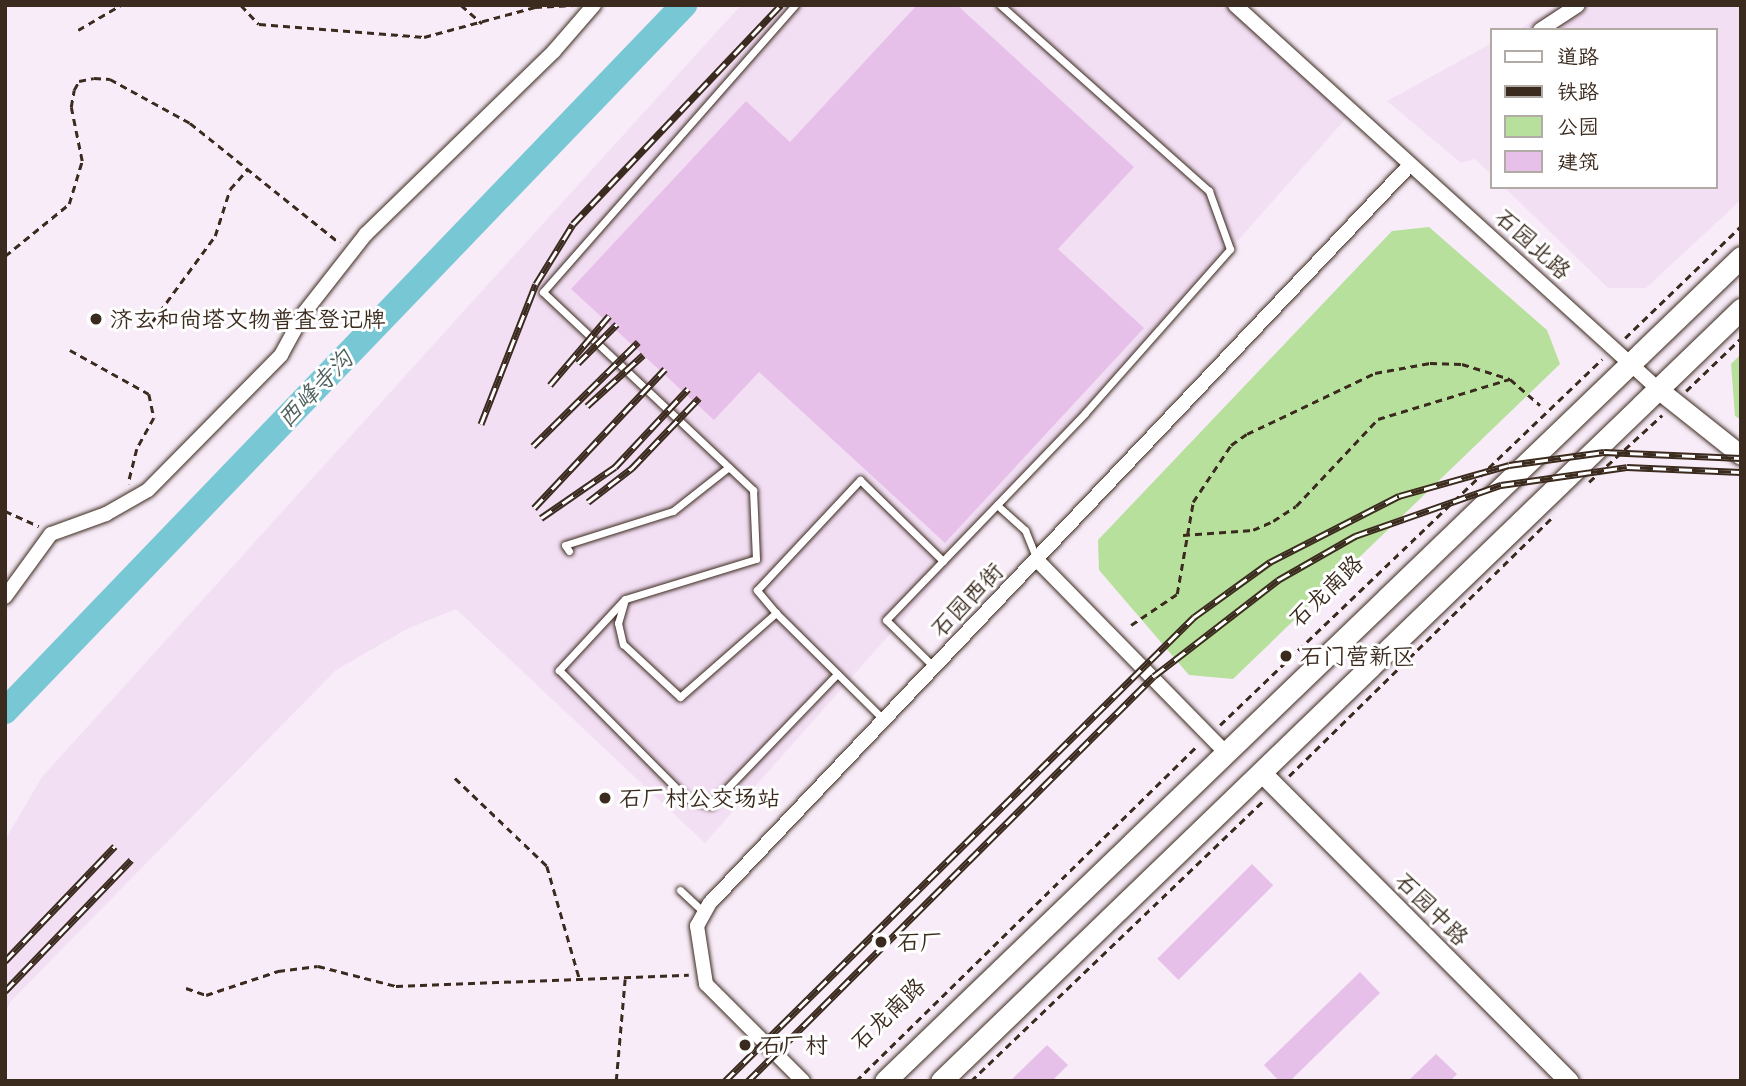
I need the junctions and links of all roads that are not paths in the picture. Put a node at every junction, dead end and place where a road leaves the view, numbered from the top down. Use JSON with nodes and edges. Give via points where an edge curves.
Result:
{"nodes":[{"id":1,"x":594,"y":5,"type":"edge"},
{"id":2,"x":796,"y":5,"type":"edge"},
{"id":3,"x":1000,"y":5,"type":"edge"},
{"id":4,"x":1235,"y":5,"type":"edge"},
{"id":5,"x":1578,"y":5,"type":"edge"},
{"id":6,"x":1543,"y":28,"type":"edge"},
{"id":7,"x":1409,"y":166,"type":"junction"},
{"id":8,"x":1741,"y":257,"type":"edge"},
{"id":9,"x":1741,"y":309,"type":"edge"},
{"id":10,"x":1621,"y":356,"type":"junction"},
{"id":11,"x":1666,"y":396,"type":"junction"},
{"id":12,"x":1741,"y":455,"type":"edge"},
{"id":13,"x":729,"y":467,"type":"junction"},
{"id":14,"x":997,"y":505,"type":"junction"},
{"id":15,"x":569,"y":551,"type":"dead end"},
{"id":16,"x":1037,"y":560,"type":"junction"},
{"id":17,"x":943,"y":561,"type":"junction"},
{"id":18,"x":5,"y":597,"type":"edge"},
{"id":19,"x":625,"y":599,"type":"junction"},
{"id":20,"x":776,"y":613,"type":"junction"},
{"id":21,"x":934,"y":667,"type":"junction"},
{"id":22,"x":837,"y":674,"type":"junction"},
{"id":23,"x":884,"y":720,"type":"junction"},
{"id":24,"x":1225,"y":752,"type":"junction"},
{"id":25,"x":1261,"y":772,"type":"junction"},
{"id":26,"x":680,"y":890,"type":"dead end"},
{"id":27,"x":705,"y":913,"type":"junction"},
{"id":28,"x":803,"y":1081,"type":"edge"},
{"id":29,"x":885,"y":1081,"type":"edge"},
{"id":30,"x":941,"y":1081,"type":"edge"},
{"id":31,"x":1569,"y":1081,"type":"edge"}],
"edges":[{"from":1,"to":18,"type":"street","via":[[351,252],[304,313],[281,355],[148,490],[51,534]]},
{"from":2,"to":13,"type":"lane","via":[[543,292]]},
{"from":3,"to":14,"type":"lane","via":[[1209,191],[1230,249]]},
{"from":4,"to":7,"type":"street","name":"石园北路"},
{"from":5,"to":6,"type":"street"},
{"from":7,"to":10,"type":"street","name":"石园北路"},
{"from":7,"to":16,"type":"street","name":"石园西街"},
{"from":8,"to":10,"type":"main road","name":"石龙南路"},
{"from":9,"to":11,"type":"main road"},
{"from":10,"to":11,"type":"street","name":"石园北路"},
{"from":10,"to":24,"type":"main road","name":"石龙南路"},
{"from":11,"to":12,"type":"street","name":"石园北路"},
{"from":11,"to":25,"type":"main road"},
{"from":13,"to":15,"type":"lane","via":[[673,511],[565,545]]},
{"from":13,"to":19,"type":"lane","via":[[753,490],[756,559]]},
{"from":14,"to":16,"type":"lane","via":[[1024,530]]},
{"from":14,"to":17,"type":"lane"},
{"from":16,"to":21,"type":"street","name":"石园西街"},
{"from":16,"to":24,"type":"street"},
{"from":17,"to":20,"type":"lane","via":[[860,480],[757,590]]},
{"from":17,"to":21,"type":"lane","via":[[886,620]]},
{"from":19,"to":20,"type":"lane","via":[[618,623],[623,644],[680,697]]},
{"from":19,"to":22,"type":"lane","via":[[559,670],[686,798],[710,805]]},
{"from":20,"to":22,"type":"lane"},
{"from":21,"to":23,"type":"street","name":"石园西街"},
{"from":22,"to":23,"type":"lane"},
{"from":23,"to":27,"type":"street","name":"石园西街"},
{"from":24,"to":29,"type":"main road","name":"石龙南路"},
{"from":25,"to":30,"type":"main road"},
{"from":25,"to":31,"type":"street","name":"石园中路"},
{"from":26,"to":27,"type":"lane"},
{"from":27,"to":28,"type":"street","name":"石园西街","via":[[696,945],[715,999]]}]}
